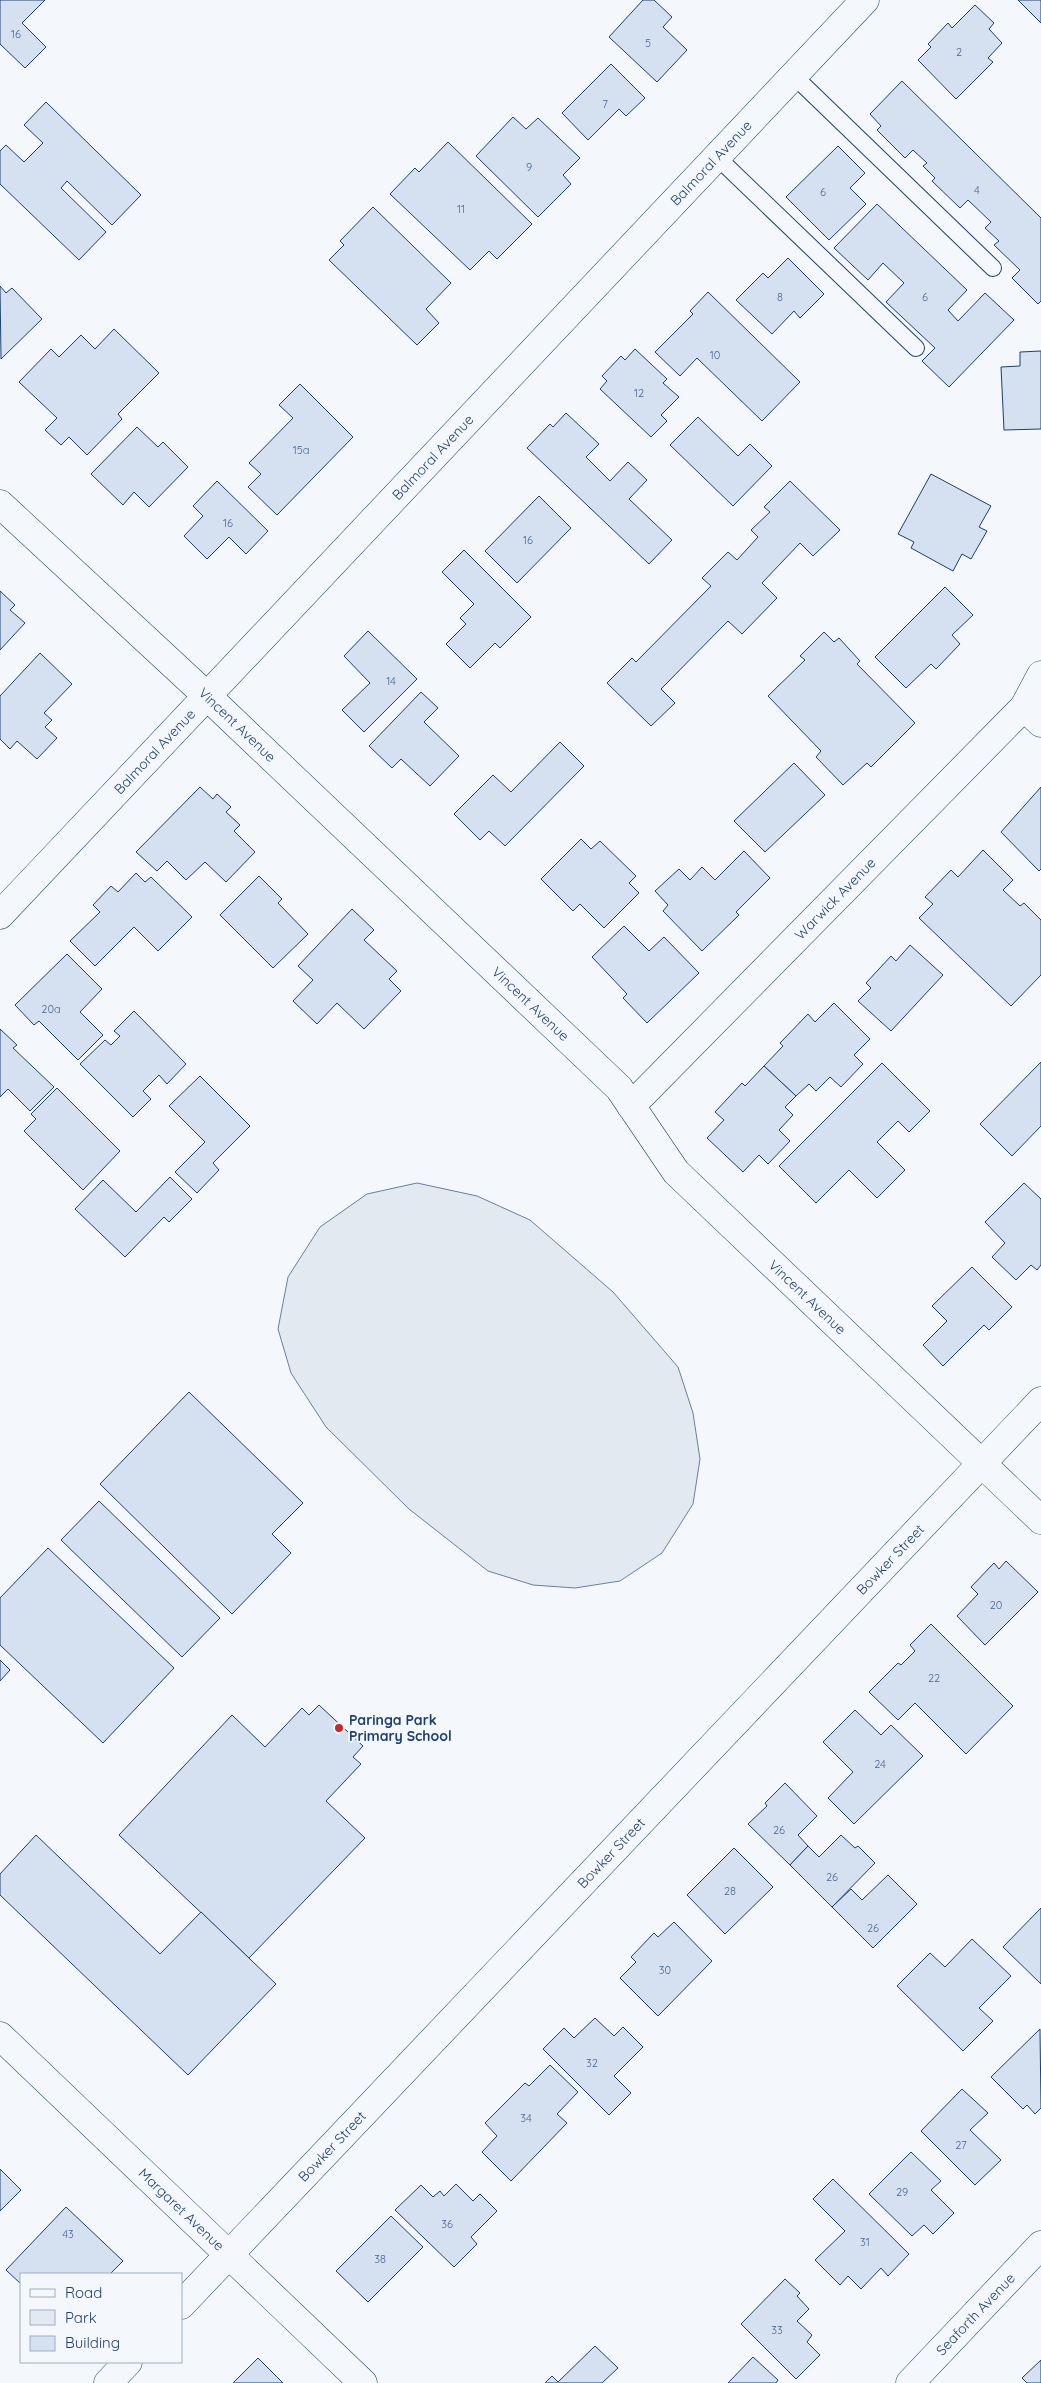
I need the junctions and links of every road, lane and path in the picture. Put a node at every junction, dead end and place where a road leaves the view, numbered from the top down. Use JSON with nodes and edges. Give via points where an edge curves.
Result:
{"nodes":[{"id":1,"x":865,"y":0,"type":"edge"},
{"id":2,"x":794,"y":76,"type":"junction"},
{"id":3,"x":717,"y":157,"type":"junction"},
{"id":4,"x":994,"y":268,"type":"dead end"},
{"id":5,"x":916,"y":348,"type":"dead end"},
{"id":6,"x":0,"y":504,"type":"edge"},
{"id":7,"x":1041,"y":675,"type":"edge"},
{"id":8,"x":207,"y":696,"type":"junction"},
{"id":9,"x":1032,"y":715,"type":"edge"},
{"id":10,"x":0,"y":915,"type":"edge"},
{"id":11,"x":631,"y":1106,"type":"junction"},
{"id":12,"x":1041,"y":1401,"type":"edge"},
{"id":13,"x":981,"y":1464,"type":"junction"},
{"id":14,"x":1041,"y":1520,"type":"edge"},
{"id":15,"x":0,"y":2036,"type":"edge"},
{"id":16,"x":1041,"y":2245,"type":"edge"},
{"id":17,"x":228,"y":2256,"type":"junction"},
{"id":18,"x":182,"y":2304,"type":"edge"},
{"id":19,"x":127,"y":2363,"type":"edge"},
{"id":20,"x":108,"y":2383,"type":"edge"},
{"id":21,"x":363,"y":2383,"type":"edge"},
{"id":22,"x":910,"y":2383,"type":"edge"}],
"edges":[{"from":1,"to":2,"type":"street","name":"Balmoral Avenue"},
{"from":2,"to":3,"type":"street","name":"Balmoral Avenue"},
{"from":2,"to":4,"type":"lane"},
{"from":3,"to":5,"type":"lane"},
{"from":3,"to":8,"type":"street","name":"Balmoral Avenue"},
{"from":6,"to":8,"type":"street","name":"Vincent Avenue"},
{"from":7,"to":9,"type":"street","name":"Warwick Avenue"},
{"from":8,"to":10,"type":"street","name":"Balmoral Avenue"},
{"from":8,"to":11,"type":"street","name":"Vincent Avenue","via":[[619,1088]]},
{"from":9,"to":11,"type":"street","name":"Warwick Avenue"},
{"from":11,"to":13,"type":"street","name":"Vincent Avenue","via":[[676,1172]]},
{"from":12,"to":13,"type":"street","name":"Bowker Street"},
{"from":13,"to":14,"type":"street","name":"Vincent Avenue"},
{"from":13,"to":17,"type":"street","name":"Bowker Street"},
{"from":15,"to":17,"type":"street","name":"Margaret Avenue"},
{"from":16,"to":22,"type":"street","name":"Seaforth Avenue"},
{"from":17,"to":18,"type":"street","name":"Bowker Street"},
{"from":17,"to":21,"type":"street","name":"Margaret Avenue"},
{"from":19,"to":20,"type":"street"}]}
